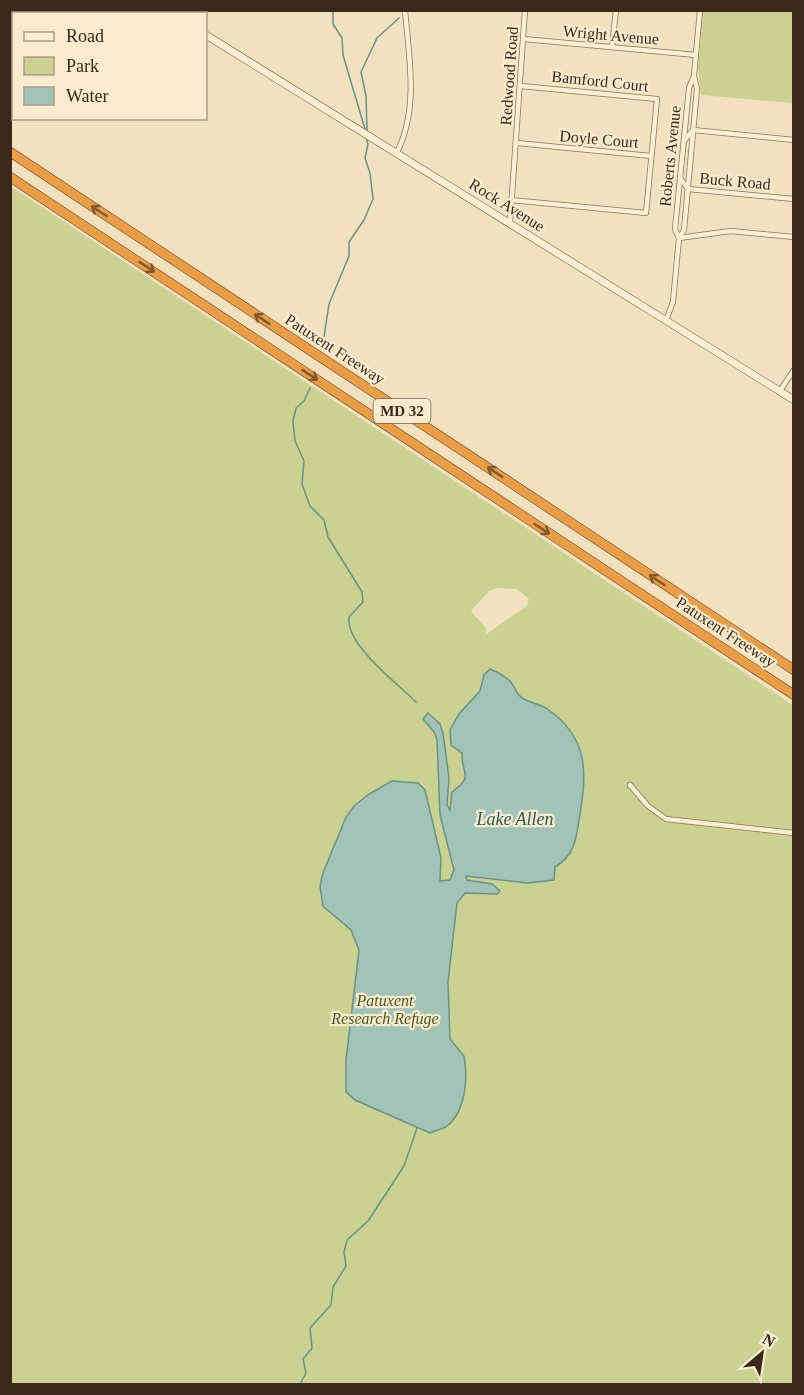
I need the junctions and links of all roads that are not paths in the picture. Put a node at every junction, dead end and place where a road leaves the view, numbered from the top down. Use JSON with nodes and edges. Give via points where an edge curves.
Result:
{"nodes":[{"id":1,"x":405,"y":10,"type":"edge"},
{"id":2,"x":525,"y":10,"type":"edge"},
{"id":3,"x":615,"y":10,"type":"edge"},
{"id":4,"x":700,"y":10,"type":"edge"},
{"id":5,"x":207,"y":36,"type":"edge"},
{"id":6,"x":524,"y":39,"type":"junction"},
{"id":7,"x":612,"y":47,"type":"junction"},
{"id":8,"x":696,"y":55,"type":"junction"},
{"id":9,"x":694,"y":76,"type":"junction"},
{"id":10,"x":521,"y":86,"type":"junction"},
{"id":11,"x":693,"y":130,"type":"junction"},
{"id":12,"x":794,"y":140,"type":"edge"},
{"id":13,"x":684,"y":141,"type":"junction"},
{"id":14,"x":517,"y":143,"type":"junction"},
{"id":15,"x":10,"y":152,"type":"edge"},
{"id":16,"x":397,"y":152,"type":"junction"},
{"id":17,"x":651,"y":156,"type":"junction"},
{"id":18,"x":10,"y":177,"type":"edge"},
{"id":19,"x":680,"y":178,"type":"junction"},
{"id":20,"x":688,"y":189,"type":"junction"},
{"id":21,"x":794,"y":199,"type":"edge"},
{"id":22,"x":511,"y":200,"type":"junction"},
{"id":23,"x":510,"y":219,"type":"junction"},
{"id":24,"x":794,"y":237,"type":"edge"},
{"id":25,"x":679,"y":238,"type":"junction"},
{"id":26,"x":666,"y":320,"type":"junction"},
{"id":27,"x":794,"y":370,"type":"edge"},
{"id":28,"x":780,"y":392,"type":"junction"},
{"id":29,"x":794,"y":400,"type":"edge"},
{"id":30,"x":794,"y":670,"type":"edge"},
{"id":31,"x":794,"y":695,"type":"edge"},
{"id":32,"x":630,"y":785,"type":"dead end"},
{"id":33,"x":794,"y":833,"type":"edge"}],
"edges":[{"from":1,"to":16,"type":"street","via":[[410,104]]},
{"from":2,"to":6,"type":"street","name":"Redwood Road"},
{"from":3,"to":7,"type":"street"},
{"from":4,"to":8,"type":"street","name":"Roberts Avenue"},
{"from":5,"to":16,"type":"street","name":"Rock Avenue"},
{"from":6,"to":7,"type":"street","name":"Wright Avenue"},
{"from":6,"to":10,"type":"street","name":"Redwood Road"},
{"from":7,"to":8,"type":"street","name":"Wright Avenue"},
{"from":8,"to":9,"type":"street","name":"Roberts Avenue"},
{"from":9,"to":11,"type":"street","name":"Roberts Avenue","via":[[697,89]]},
{"from":9,"to":13,"type":"street","name":"Roberts Avenue","via":[[689,88]]},
{"from":10,"to":14,"type":"street","name":"Redwood Road"},
{"from":10,"to":17,"type":"street","name":"Bamford Court","via":[[657,99]]},
{"from":11,"to":12,"type":"street"},
{"from":11,"to":13,"type":"street"},
{"from":11,"to":20,"type":"street","name":"Roberts Avenue"},
{"from":13,"to":19,"type":"street","name":"Roberts Avenue"},
{"from":14,"to":17,"type":"street","name":"Doyle Court"},
{"from":14,"to":22,"type":"street"},
{"from":30,"to":15,"type":"highway","name":"Patuxent Freeway","number":"MD 32","one_way":true},
{"from":16,"to":23,"type":"street","name":"Rock Avenue"},
{"from":17,"to":22,"type":"street","name":"Doyle Court","via":[[646,213]]},
{"from":18,"to":31,"type":"highway","name":"Patuxent Freeway","number":"MD 32","one_way":true},
{"from":19,"to":20,"type":"street","name":"Buck Road"},
{"from":19,"to":25,"type":"street","name":"Roberts Avenue","via":[[675,229]]},
{"from":20,"to":21,"type":"street","name":"Buck Road"},
{"from":20,"to":25,"type":"street","name":"Roberts Avenue","via":[[684,230]]},
{"from":22,"to":23,"type":"street"},
{"from":23,"to":26,"type":"street","name":"Rock Avenue"},
{"from":24,"to":25,"type":"street","via":[[731,231]]},
{"from":25,"to":26,"type":"street","name":"Roberts Avenue","via":[[673,302]]},
{"from":26,"to":28,"type":"street","name":"Rock Avenue"},
{"from":27,"to":28,"type":"street"},
{"from":28,"to":29,"type":"street","name":"Rock Avenue"},
{"from":32,"to":33,"type":"street","via":[[666,819]]}]}
